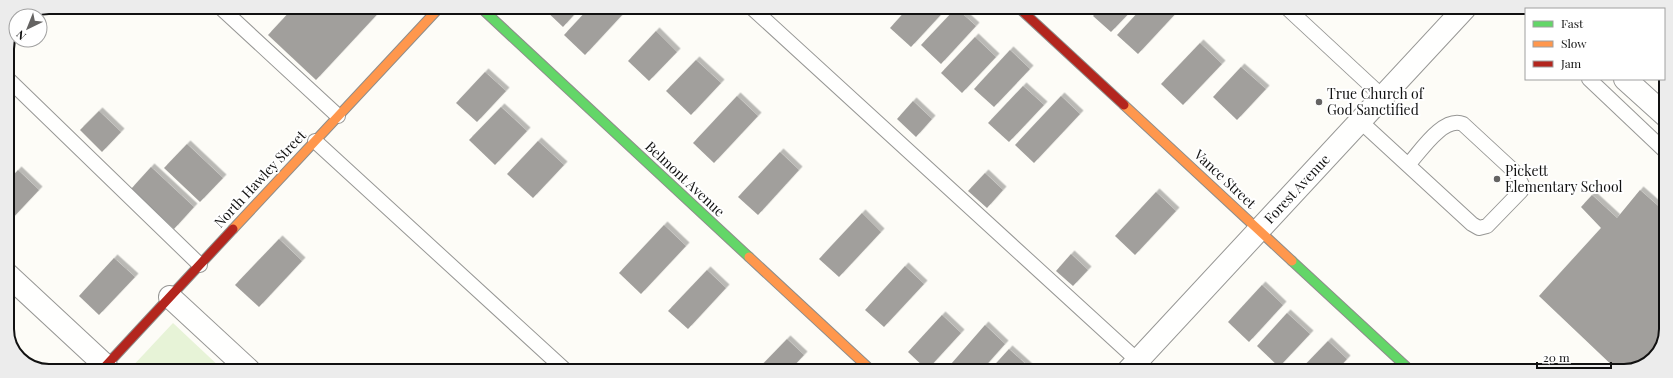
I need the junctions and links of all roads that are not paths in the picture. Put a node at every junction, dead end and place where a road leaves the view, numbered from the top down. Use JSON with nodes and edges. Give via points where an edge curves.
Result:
{"nodes":[{"id":1,"x":228,"y":14,"type":"edge"},
{"id":2,"x":433,"y":14,"type":"edge"},
{"id":3,"x":488,"y":14,"type":"edge"},
{"id":4,"x":759,"y":14,"type":"edge"},
{"id":5,"x":1025,"y":14,"type":"edge"},
{"id":6,"x":1293,"y":14,"type":"edge"},
{"id":7,"x":1459,"y":14,"type":"edge"},
{"id":8,"x":1590,"y":80,"type":"edge"},
{"id":9,"x":1626,"y":80,"type":"edge"},
{"id":10,"x":14,"y":85,"type":"edge"},
{"id":11,"x":1383,"y":97,"type":"junction"},
{"id":12,"x":1659,"y":110,"type":"edge"},
{"id":13,"x":338,"y":116,"type":"junction"},
{"id":14,"x":1360,"y":121,"type":"junction"},
{"id":15,"x":315,"y":141,"type":"junction"},
{"id":16,"x":1659,"y":144,"type":"edge"},
{"id":17,"x":1408,"y":165,"type":"junction"},
{"id":18,"x":1259,"y":230,"type":"junction"},
{"id":19,"x":200,"y":265,"type":"junction"},
{"id":20,"x":14,"y":281,"type":"edge"},
{"id":21,"x":170,"y":297,"type":"junction"},
{"id":22,"x":100,"y":364,"type":"edge"},
{"id":23,"x":108,"y":364,"type":"edge"},
{"id":24,"x":243,"y":364,"type":"edge"},
{"id":25,"x":557,"y":364,"type":"edge"},
{"id":26,"x":864,"y":364,"type":"edge"},
{"id":27,"x":1135,"y":364,"type":"edge"},
{"id":28,"x":1141,"y":364,"type":"edge"},
{"id":29,"x":1403,"y":364,"type":"edge"}],
"edges":[{"from":1,"to":13,"type":"lane"},
{"from":2,"to":13,"type":"street","name":"North Hawley Street"},
{"from":3,"to":26,"type":"street","name":"Belmont Avenue"},
{"from":4,"to":27,"type":"lane"},
{"from":5,"to":18,"type":"street","name":"Vance Street"},
{"from":6,"to":11,"type":"lane"},
{"from":7,"to":11,"type":"street","name":"Forest Avenue"},
{"from":8,"to":16,"type":"lane"},
{"from":9,"to":12,"type":"street"},
{"from":10,"to":19,"type":"lane"},
{"from":11,"to":14,"type":"street","name":"Forest Avenue"},
{"from":13,"to":15,"type":"street","name":"North Hawley Street"},
{"from":14,"to":17,"type":"lane"},
{"from":14,"to":18,"type":"street","name":"Forest Avenue"},
{"from":15,"to":19,"type":"street","name":"North Hawley Street"},
{"from":15,"to":25,"type":"lane"},
{"from":17,"to":17,"type":"lane","via":[[1479,228],[1487,226],[1521,190],[1522,185],[1516,173],[1458,122],[1452,122],[1442,128]]},
{"from":18,"to":28,"type":"street","name":"Forest Avenue"},
{"from":18,"to":29,"type":"street","name":"Vance Street"},
{"from":19,"to":21,"type":"street","name":"North Hawley Street"},
{"from":20,"to":22,"type":"street"},
{"from":21,"to":23,"type":"street","name":"North Hawley Street"},
{"from":21,"to":24,"type":"street"}]}
